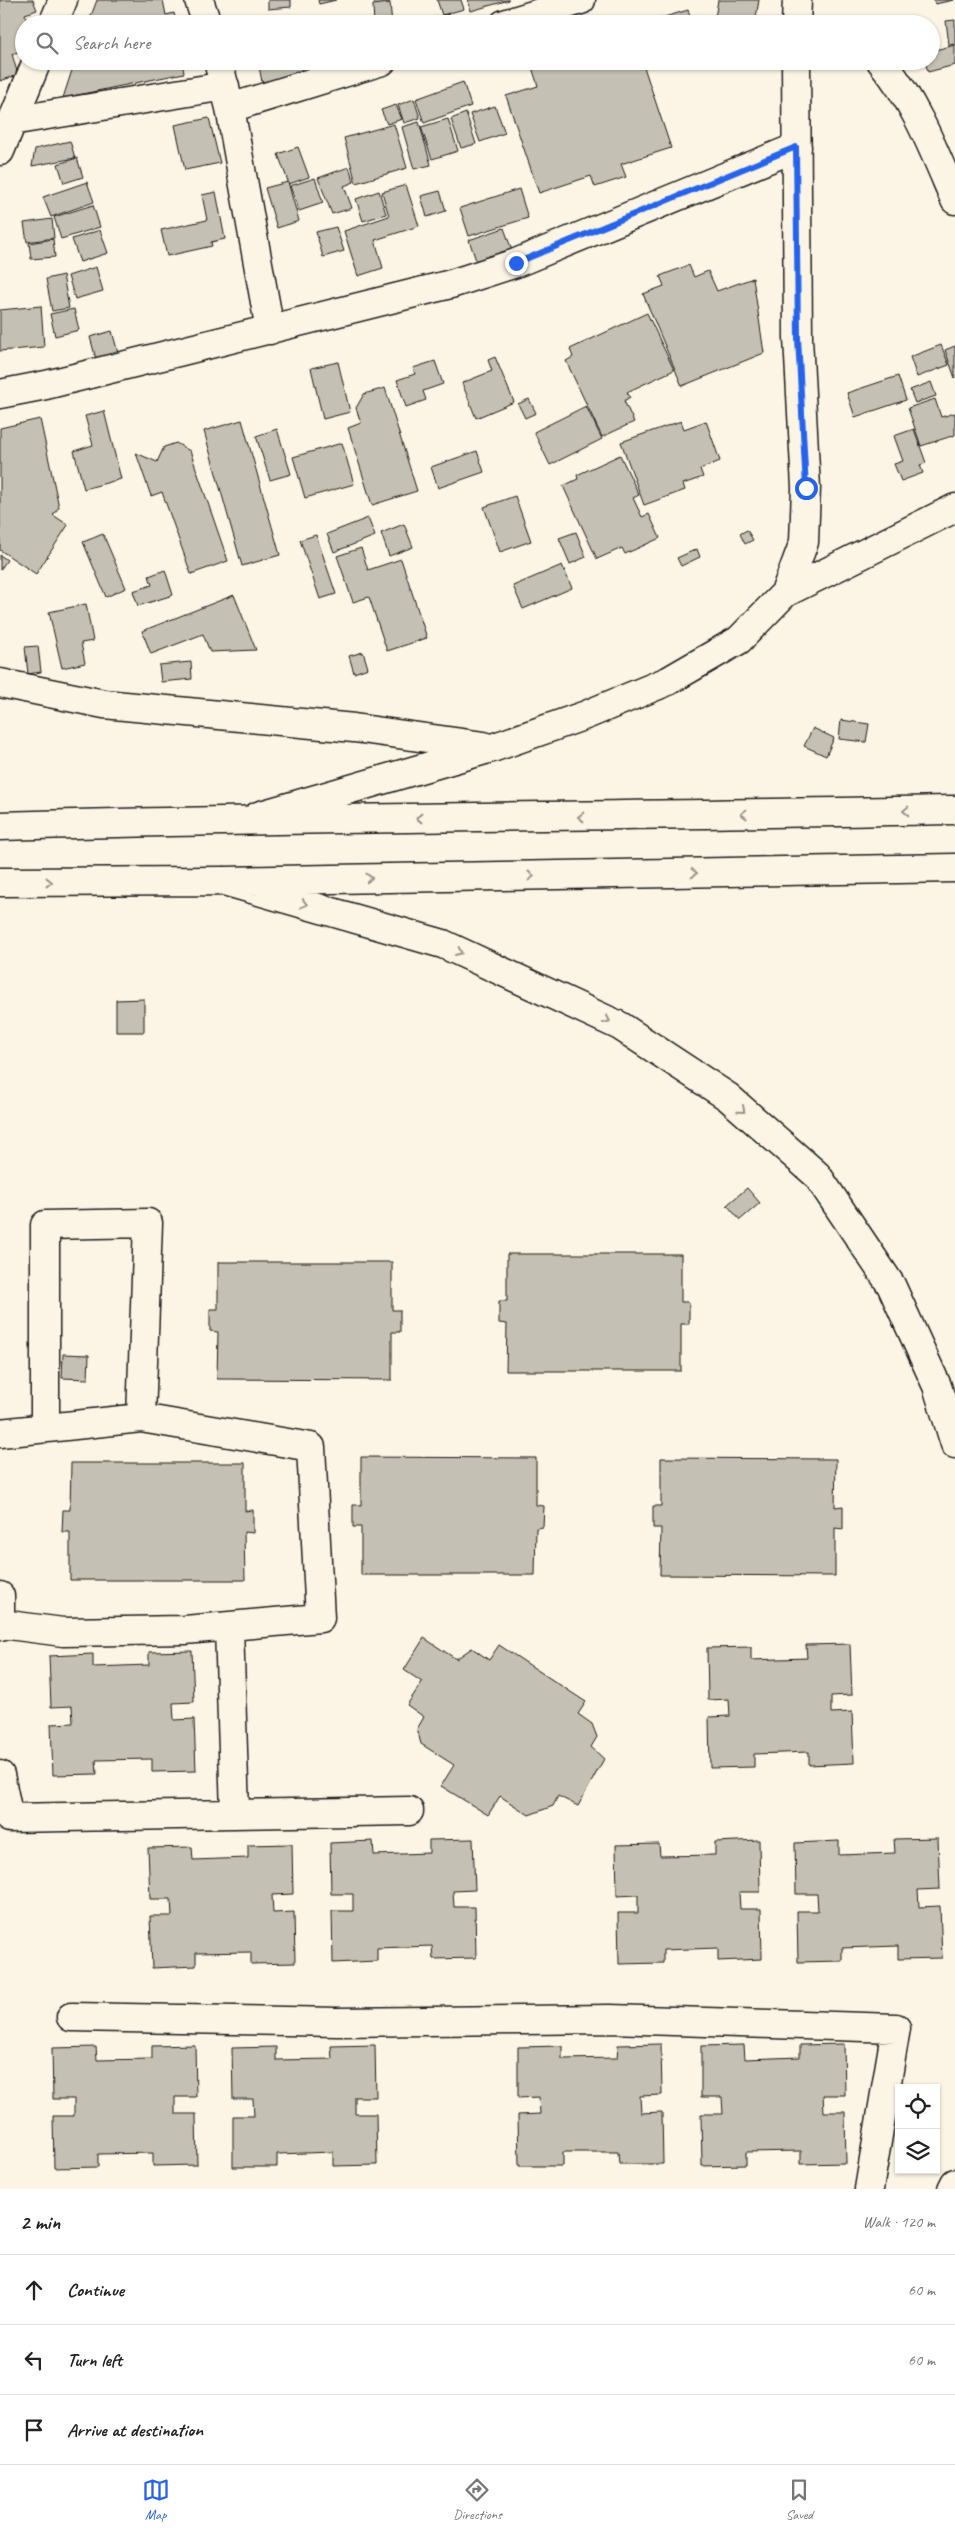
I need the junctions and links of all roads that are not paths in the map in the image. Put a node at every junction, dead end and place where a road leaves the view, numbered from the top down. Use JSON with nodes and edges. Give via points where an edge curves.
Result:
{"nodes":[{"id":1,"x":63,"y":0,"type":"edge"},
{"id":2,"x":199,"y":0,"type":"edge"},
{"id":3,"x":581,"y":0,"type":"edge"},
{"id":4,"x":57,"y":15,"type":"edge"},
{"id":5,"x":203,"y":15,"type":"edge"},
{"id":6,"x":533,"y":15,"type":"edge"},
{"id":7,"x":33,"y":70,"type":"edge"},
{"id":8,"x":323,"y":70,"type":"edge"},
{"id":9,"x":796,"y":70,"type":"edge"},
{"id":10,"x":888,"y":70,"type":"edge"},
{"id":11,"x":225,"y":85,"type":"edge"},
{"id":12,"x":11,"y":121,"type":"junction"},
{"id":13,"x":796,"y":147,"type":"junction"},
{"id":14,"x":0,"y":151,"type":"edge"},
{"id":15,"x":955,"y":200,"type":"edge"},
{"id":16,"x":270,"y":330,"type":"junction"},
{"id":17,"x":0,"y":394,"type":"edge"},
{"id":18,"x":955,"y":508,"type":"edge"},
{"id":19,"x":785,"y":593,"type":"junction"},
{"id":20,"x":0,"y":684,"type":"edge"},
{"id":21,"x":495,"y":747,"type":"junction"},
{"id":22,"x":955,"y":810,"type":"edge"},
{"id":23,"x":250,"y":819,"type":"junction"},
{"id":24,"x":0,"y":826,"type":"edge"},
{"id":25,"x":955,"y":868,"type":"edge"},
{"id":26,"x":224,"y":881,"type":"junction"},
{"id":27,"x":0,"y":882,"type":"edge"},
{"id":28,"x":141,"y":1418,"type":"junction"},
{"id":29,"x":45,"y":1428,"type":"junction"},
{"id":30,"x":0,"y":1434,"type":"edge"},
{"id":31,"x":955,"y":1444,"type":"edge"},
{"id":32,"x":0,"y":1596,"type":"edge"},
{"id":33,"x":0,"y":1625,"type":"edge"},
{"id":34,"x":229,"y":1626,"type":"junction"},
{"id":35,"x":0,"y":1775,"type":"edge"},
{"id":36,"x":409,"y":1811,"type":"dead end"},
{"id":37,"x":235,"y":1813,"type":"junction"},
{"id":38,"x":71,"y":2017,"type":"dead end"},
{"id":39,"x":955,"y":2183,"type":"edge"},
{"id":40,"x":869,"y":2189,"type":"edge"},
{"id":41,"x":952,"y":2189,"type":"edge"}],
"edges":[{"from":1,"to":4,"type":"main road"},
{"from":2,"to":5,"type":"main road"},
{"from":3,"to":6,"type":"main road"},
{"from":7,"to":12,"type":"main road"},
{"from":8,"to":11,"type":"main road"},
{"from":9,"to":13,"type":"main road"},
{"from":10,"to":15,"type":"main road","via":[[924,126]]},
{"from":11,"to":12,"type":"main road"},
{"from":11,"to":16,"type":"main road"},
{"from":12,"to":14,"type":"main road"},
{"from":13,"to":16,"type":"main road","via":[[516,263],[451,284]]},
{"from":13,"to":19,"type":"main road","via":[[798,338],[806,488],[804,542]]},
{"from":16,"to":17,"type":"main road"},
{"from":18,"to":19,"type":"main road"},
{"from":19,"to":21,"type":"main road","via":[[739,640],[668,681],[586,716]]},
{"from":20,"to":21,"type":"main road","via":[[104,704],[354,728]]},
{"from":21,"to":23,"type":"main road"},
{"from":22,"to":23,"type":"main road","one_way":true},
{"from":23,"to":24,"type":"main road"},
{"from":26,"to":25,"type":"main road","one_way":true},
{"from":27,"to":26,"type":"main road","one_way":true},
{"from":26,"to":31,"type":"main road","one_way":true,"via":[[443,944],[620,1026],[728,1097],[817,1175],[891,1285],[937,1386]]},
{"from":28,"to":29,"type":"main road"},
{"from":28,"to":29,"type":"main road","via":[[148,1223],[45,1224]]},
{"from":28,"to":34,"type":"main road","via":[[311,1447],[320,1618]]},
{"from":29,"to":30,"type":"main road"},
{"from":32,"to":33,"type":"main road"},
{"from":33,"to":34,"type":"main road","via":[[63,1632]]},
{"from":34,"to":37,"type":"main road"},
{"from":35,"to":37,"type":"main road","via":[[9,1818]]},
{"from":36,"to":37,"type":"main road"},
{"from":38,"to":40,"type":"main road","via":[[338,2022],[610,2019],[896,2028]]},
{"from":39,"to":41,"type":"main road"}]}
